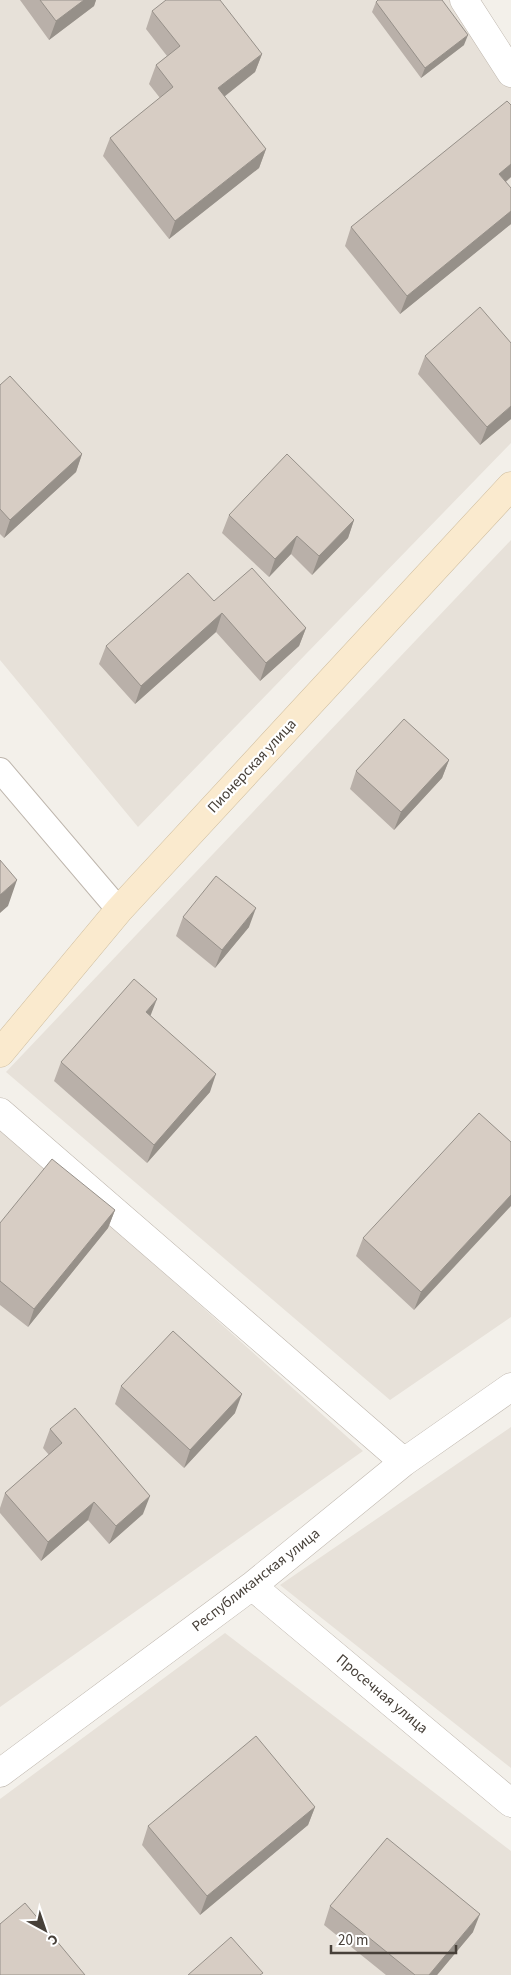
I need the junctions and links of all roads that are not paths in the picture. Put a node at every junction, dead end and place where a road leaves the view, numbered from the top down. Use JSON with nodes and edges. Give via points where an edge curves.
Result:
{"nodes":[{"id":1,"x":464,"y":0,"type":"edge"},
{"id":2,"x":511,"y":73,"type":"edge"},
{"id":3,"x":511,"y":486,"type":"edge"},
{"id":4,"x":0,"y":770,"type":"edge"},
{"id":5,"x":119,"y":910,"type":"junction"},
{"id":6,"x":0,"y":1053,"type":"edge"},
{"id":7,"x":0,"y":1112,"type":"edge"},
{"id":8,"x":511,"y":1388,"type":"edge"},
{"id":9,"x":404,"y":1462,"type":"junction"},
{"id":10,"x":252,"y":1586,"type":"junction"},
{"id":11,"x":0,"y":1773,"type":"edge"},
{"id":12,"x":511,"y":1803,"type":"edge"}],
"edges":[{"from":1,"to":2,"type":"street"},
{"from":3,"to":5,"type":"street","name":"Пионерская улица"},
{"from":4,"to":5,"type":"lane"},
{"from":5,"to":6,"type":"street","name":"Пионерская улица"},
{"from":7,"to":9,"type":"street"},
{"from":8,"to":9,"type":"street","name":"Республиканская улица"},
{"from":9,"to":10,"type":"street","name":"Республиканская улица"},
{"from":10,"to":11,"type":"street","name":"Республиканская улица"},
{"from":10,"to":12,"type":"street","name":"Просечная улица"}]}
